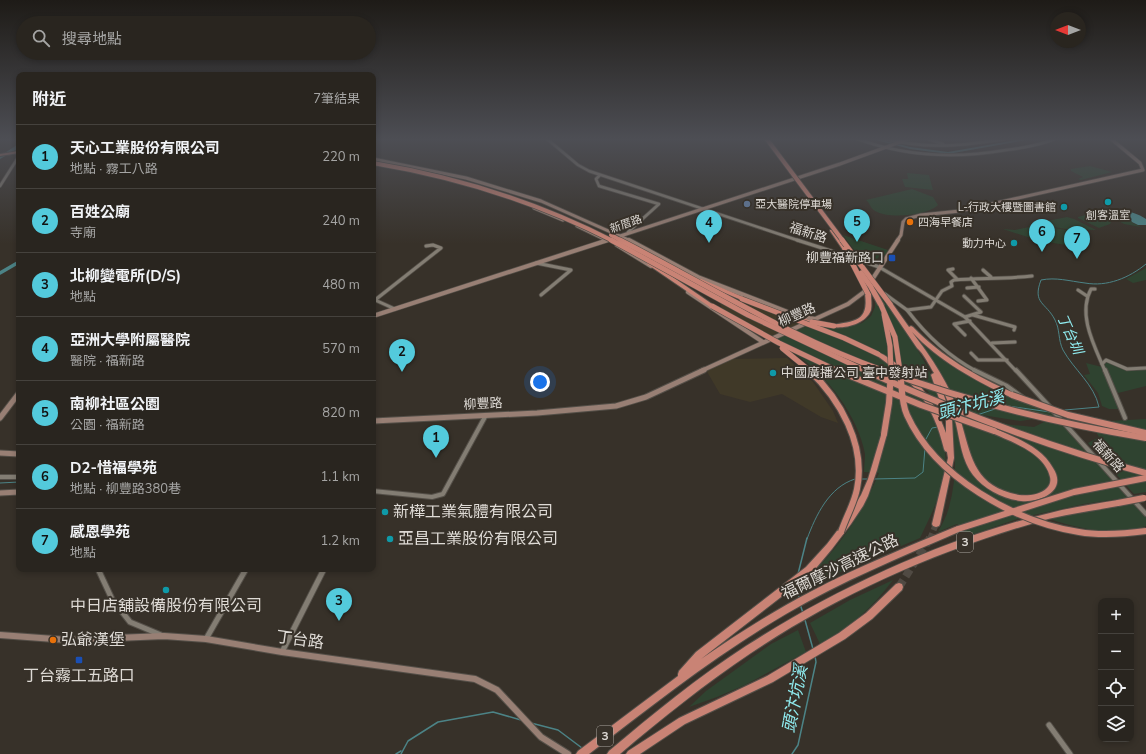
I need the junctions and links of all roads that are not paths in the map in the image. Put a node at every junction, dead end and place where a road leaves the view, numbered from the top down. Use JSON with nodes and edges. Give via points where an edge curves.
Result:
{"nodes":[{"id":1,"x":8,"y":173,"type":"edge"},
{"id":2,"x":418,"y":173,"type":"edge"},
{"id":3,"x":426,"y":173,"type":"edge"},
{"id":4,"x":443,"y":173,"type":"edge"},
{"id":5,"x":596,"y":173,"type":"edge"},
{"id":6,"x":790,"y":173,"type":"edge"},
{"id":7,"x":791,"y":173,"type":"edge"},
{"id":8,"x":811,"y":173,"type":"edge"},
{"id":9,"x":1134,"y":173,"type":"edge"},
{"id":10,"x":600,"y":175,"type":"junction"},
{"id":11,"x":0,"y":186,"type":"edge"},
{"id":12,"x":700,"y":208,"type":"junction"},
{"id":13,"x":628,"y":232,"type":"junction"},
{"id":14,"x":606,"y":240,"type":"junction"},
{"id":15,"x":621,"y":240,"type":"junction"},
{"id":16,"x":426,"y":246,"type":"dead end"},
{"id":17,"x":845,"y":249,"type":"junction"},
{"id":18,"x":535,"y":263,"type":"junction"},
{"id":19,"x":879,"y":267,"type":"junction"},
{"id":20,"x":953,"y":269,"type":"dead end"},
{"id":21,"x":983,"y":270,"type":"dead end"},
{"id":22,"x":1032,"y":276,"type":"dead end"},
{"id":23,"x":992,"y":277,"type":"junction"},
{"id":24,"x":872,"y":278,"type":"junction"},
{"id":25,"x":957,"y":278,"type":"junction"},
{"id":26,"x":971,"y":278,"type":"junction"},
{"id":27,"x":979,"y":287,"type":"junction"},
{"id":28,"x":967,"y":288,"type":"dead end"},
{"id":29,"x":1095,"y":289,"type":"dead end"},
{"id":30,"x":1078,"y":290,"type":"dead end"},
{"id":31,"x":541,"y":295,"type":"dead end"},
{"id":32,"x":964,"y":296,"type":"dead end"},
{"id":33,"x":1087,"y":296,"type":"junction"},
{"id":34,"x":376,"y":299,"type":"edge"},
{"id":35,"x":742,"y":299,"type":"junction"},
{"id":36,"x":936,"y":299,"type":"junction"},
{"id":37,"x":376,"y":300,"type":"edge"},
{"id":38,"x":978,"y":301,"type":"dead end"},
{"id":39,"x":890,"y":304,"type":"junction"},
{"id":40,"x":881,"y":305,"type":"junction"},
{"id":41,"x":712,"y":306,"type":"junction"},
{"id":42,"x":396,"y":309,"type":"junction"},
{"id":43,"x":907,"y":310,"type":"junction"},
{"id":44,"x":376,"y":315,"type":"edge"},
{"id":45,"x":973,"y":315,"type":"junction"},
{"id":46,"x":965,"y":317,"type":"junction"},
{"id":47,"x":815,"y":319,"type":"junction"},
{"id":48,"x":970,"y":321,"type":"junction"},
{"id":49,"x":1014,"y":330,"type":"dead end"},
{"id":50,"x":965,"y":335,"type":"dead end"},
{"id":51,"x":764,"y":342,"type":"junction"},
{"id":52,"x":1015,"y":342,"type":"dead end"},
{"id":53,"x":992,"y":343,"type":"junction"},
{"id":54,"x":918,"y":344,"type":"junction"},
{"id":55,"x":971,"y":353,"type":"dead end"},
{"id":56,"x":1007,"y":360,"type":"junction"},
{"id":57,"x":1102,"y":364,"type":"junction"},
{"id":58,"x":1146,"y":368,"type":"edge"},
{"id":59,"x":16,"y":397,"type":"edge"},
{"id":60,"x":1053,"y":410,"type":"junction"},
{"id":61,"x":486,"y":415,"type":"junction"},
{"id":62,"x":0,"y":418,"type":"edge"},
{"id":63,"x":1125,"y":418,"type":"dead end"},
{"id":64,"x":376,"y":421,"type":"edge"},
{"id":65,"x":945,"y":424,"type":"junction"},
{"id":66,"x":1146,"y":433,"type":"edge"},
{"id":67,"x":1146,"y":438,"type":"edge"},
{"id":68,"x":0,"y":454,"type":"edge"},
{"id":69,"x":16,"y":454,"type":"edge"},
{"id":70,"x":1146,"y":474,"type":"edge"},
{"id":71,"x":16,"y":477,"type":"edge"},
{"id":72,"x":0,"y":478,"type":"edge"},
{"id":73,"x":1146,"y":478,"type":"edge"},
{"id":74,"x":376,"y":491,"type":"edge"},
{"id":75,"x":0,"y":492,"type":"edge"},
{"id":76,"x":16,"y":492,"type":"edge"},
{"id":77,"x":1145,"y":498,"type":"edge"},
{"id":78,"x":1146,"y":514,"type":"edge"},
{"id":79,"x":936,"y":524,"type":"tunnel mouth"},
{"id":80,"x":1146,"y":531,"type":"edge"},
{"id":81,"x":841,"y":532,"type":"junction"},
{"id":82,"x":99,"y":572,"type":"edge"},
{"id":83,"x":244,"y":572,"type":"edge"},
{"id":84,"x":322,"y":572,"type":"edge"},
{"id":85,"x":899,"y":587,"type":"tunnel mouth"},
{"id":86,"x":0,"y":635,"type":"edge"},
{"id":87,"x":164,"y":636,"type":"junction"},
{"id":88,"x":206,"y":639,"type":"junction"},
{"id":89,"x":282,"y":652,"type":"junction"},
{"id":90,"x":674,"y":683,"type":"junction"},
{"id":91,"x":1049,"y":725,"type":"dead end"},
{"id":92,"x":567,"y":754,"type":"edge"},
{"id":93,"x":581,"y":754,"type":"edge"},
{"id":94,"x":612,"y":754,"type":"edge"},
{"id":95,"x":632,"y":754,"type":"edge"},
{"id":96,"x":1070,"y":754,"type":"edge"}],
"edges":[{"from":1,"to":11,"type":"street"},
{"from":2,"to":14,"type":"street","via":[[501,195],[572,223]]},
{"from":3,"to":15,"type":"highway","bridge":true,"via":[[504,195]]},
{"from":4,"to":15,"type":"street","via":[[504,188],[560,209]]},
{"from":5,"to":10,"type":"street","name":"福新路"},
{"from":6,"to":17,"type":"highway","bridge":true},
{"from":7,"to":39,"type":"highway","bridge":true},
{"from":8,"to":12,"type":"street","name":"新厝路"},
{"from":9,"to":19,"type":"street","name":"柳豐路","via":[[960,211],[911,217],[903,222],[901,235]]},
{"from":10,"to":12,"type":"street","name":"福新路"},
{"from":10,"to":13,"type":"street","via":[[596,179],[599,186],[659,204]]},
{"from":12,"to":13,"type":"street","name":"新厝路"},
{"from":12,"to":19,"type":"street","name":"福新路"},
{"from":13,"to":15,"type":"street","name":"新厝路"},
{"from":14,"to":15,"type":"street","name":"新厝路"},
{"from":14,"to":18,"type":"street","name":"新厝路"},
{"from":14,"to":51,"type":"street","via":[[660,272],[723,317]]},
{"from":15,"to":35,"type":"highway","bridge":true},
{"from":15,"to":41,"type":"highway","bridge":true},
{"from":15,"to":47,"type":"street","via":[[698,277],[798,316]]},
{"from":15,"to":67,"type":"highway","bridge":true,"via":[[759,316],[854,360],[930,387],[1022,413],[1070,425]]},
{"from":15,"to":70,"type":"highway","bridge":true,"via":[[771,327],[883,379],[1031,438],[1107,464]]},
{"from":16,"to":34,"type":"street","via":[[441,248]]},
{"from":17,"to":35,"type":"highway","bridge":true,"via":[[866,287],[870,300],[867,314],[858,321],[840,326],[815,323]]},
{"from":17,"to":40,"type":"highway","bridge":true},
{"from":18,"to":31,"type":"street","via":[[571,270]]},
{"from":18,"to":42,"type":"street","name":"新厝路"},
{"from":19,"to":24,"type":"street","name":"柳豐路"},
{"from":19,"to":36,"type":"street","name":"福新路"},
{"from":20,"to":25,"type":"street","via":[[948,270]]},
{"from":21,"to":23,"type":"street"},
{"from":22,"to":23,"type":"street","via":[[1006,279]]},
{"from":23,"to":26,"type":"street"},
{"from":24,"to":43,"type":"street","via":[[888,297],[902,304]]},
{"from":24,"to":47,"type":"street","name":"柳豐路","via":[[864,292],[856,298]]},
{"from":25,"to":26,"type":"street"},
{"from":25,"to":36,"type":"street","via":[[951,282],[952,286],[942,291]]},
{"from":26,"to":27,"type":"street"},
{"from":27,"to":28,"type":"street"},
{"from":27,"to":38,"type":"street","via":[[987,300]]},
{"from":29,"to":33,"type":"street","via":[[1091,289]]},
{"from":30,"to":33,"type":"street"},
{"from":32,"to":45,"type":"street","via":[[981,312]]},
{"from":33,"to":57,"type":"street","via":[[1088,332]]},
{"from":35,"to":65,"type":"highway","bridge":true,"via":[[845,338],[896,365],[917,385]]},
{"from":36,"to":43,"type":"street","via":[[931,307]]},
{"from":36,"to":46,"type":"street","name":"福新路"},
{"from":37,"to":42,"type":"street"},
{"from":39,"to":54,"type":"highway"},
{"from":39,"to":66,"type":"highway","bridge":true,"via":[[915,333],[943,357],[977,379],[1012,395],[1068,414]]},
{"from":40,"to":80,"type":"highway","bridge":true,"via":[[896,338],[906,414],[923,444],[951,473],[980,494],[1046,524],[1078,532],[1115,535],[1134,535]]},
{"from":40,"to":81,"type":"highway","bridge":true,"via":[[893,362],[890,404],[873,473],[860,504]]},
{"from":41,"to":54,"type":"highway","bridge":true,"via":[[802,355],[867,384],[939,414],[994,432],[1023,444],[1045,461],[1052,472],[1054,483],[1051,490],[1034,499],[1016,498],[1000,492],[980,479],[966,457],[962,440],[958,420],[938,373]]},
{"from":41,"to":81,"type":"highway","bridge":true,"via":[[792,356],[817,378],[839,407],[855,444],[858,480]]},
{"from":42,"to":44,"type":"street","name":"新厝路"},
{"from":43,"to":60,"type":"street","via":[[923,332],[949,355],[978,373],[1013,388],[1021,397]]},
{"from":45,"to":46,"type":"street"},
{"from":45,"to":49,"type":"street","via":[[1008,323],[1015,327]]},
{"from":46,"to":48,"type":"street","name":"福新路"},
{"from":47,"to":51,"type":"street","name":"柳豐路"},
{"from":48,"to":50,"type":"street","via":[[954,324]]},
{"from":48,"to":53,"type":"street","name":"福新路"},
{"from":51,"to":61,"type":"street","name":"柳豐路","via":[[628,404]]},
{"from":52,"to":53,"type":"street"},
{"from":53,"to":56,"type":"street","name":"福新路"},
{"from":54,"to":65,"type":"highway","via":[[937,381]]},
{"from":55,"to":56,"type":"street","via":[[978,360]]},
{"from":56,"to":60,"type":"street","name":"福新路"},
{"from":57,"to":58,"type":"street","via":[[1106,360],[1127,369]]},
{"from":57,"to":63,"type":"street"},
{"from":59,"to":62,"type":"street"},
{"from":60,"to":78,"type":"street","name":"福新路"},
{"from":61,"to":64,"type":"street","name":"柳豐路"},
{"from":61,"to":74,"type":"street","via":[[443,494],[432,497]]},
{"from":65,"to":79,"type":"highway","via":[[952,458]]},
{"from":68,"to":69,"type":"street"},
{"from":71,"to":72,"type":"street"},
{"from":73,"to":90,"type":"highway","name":"福爾摩沙高速公路","number":"3","bridge":true,"via":[[1038,502],[958,529],[814,594],[778,614]]},
{"from":75,"to":76,"type":"street"},
{"from":77,"to":94,"type":"highway","name":"福爾摩沙高速公路","number":"3","bridge":true,"via":[[1042,517],[955,545],[854,589],[748,650]]},
{"from":81,"to":90,"type":"highway","via":[[809,570],[699,656]]},
{"from":82,"to":87,"type":"street","via":[[112,599],[130,622]]},
{"from":83,"to":88,"type":"street"},
{"from":84,"to":89,"type":"street"},
{"from":85,"to":95,"type":"highway","via":[[869,616],[825,646],[770,679],[693,715]]},
{"from":86,"to":87,"type":"street","name":"丁台路","via":[[68,640]]},
{"from":87,"to":88,"type":"street","name":"丁台路"},
{"from":88,"to":89,"type":"street","name":"丁台路"},
{"from":89,"to":92,"type":"street","name":"丁台路","via":[[475,678],[497,690],[541,737]]},
{"from":90,"to":93,"type":"highway","name":"福爾摩沙高速公路","number":"3"},
{"from":91,"to":96,"type":"street"}]}
